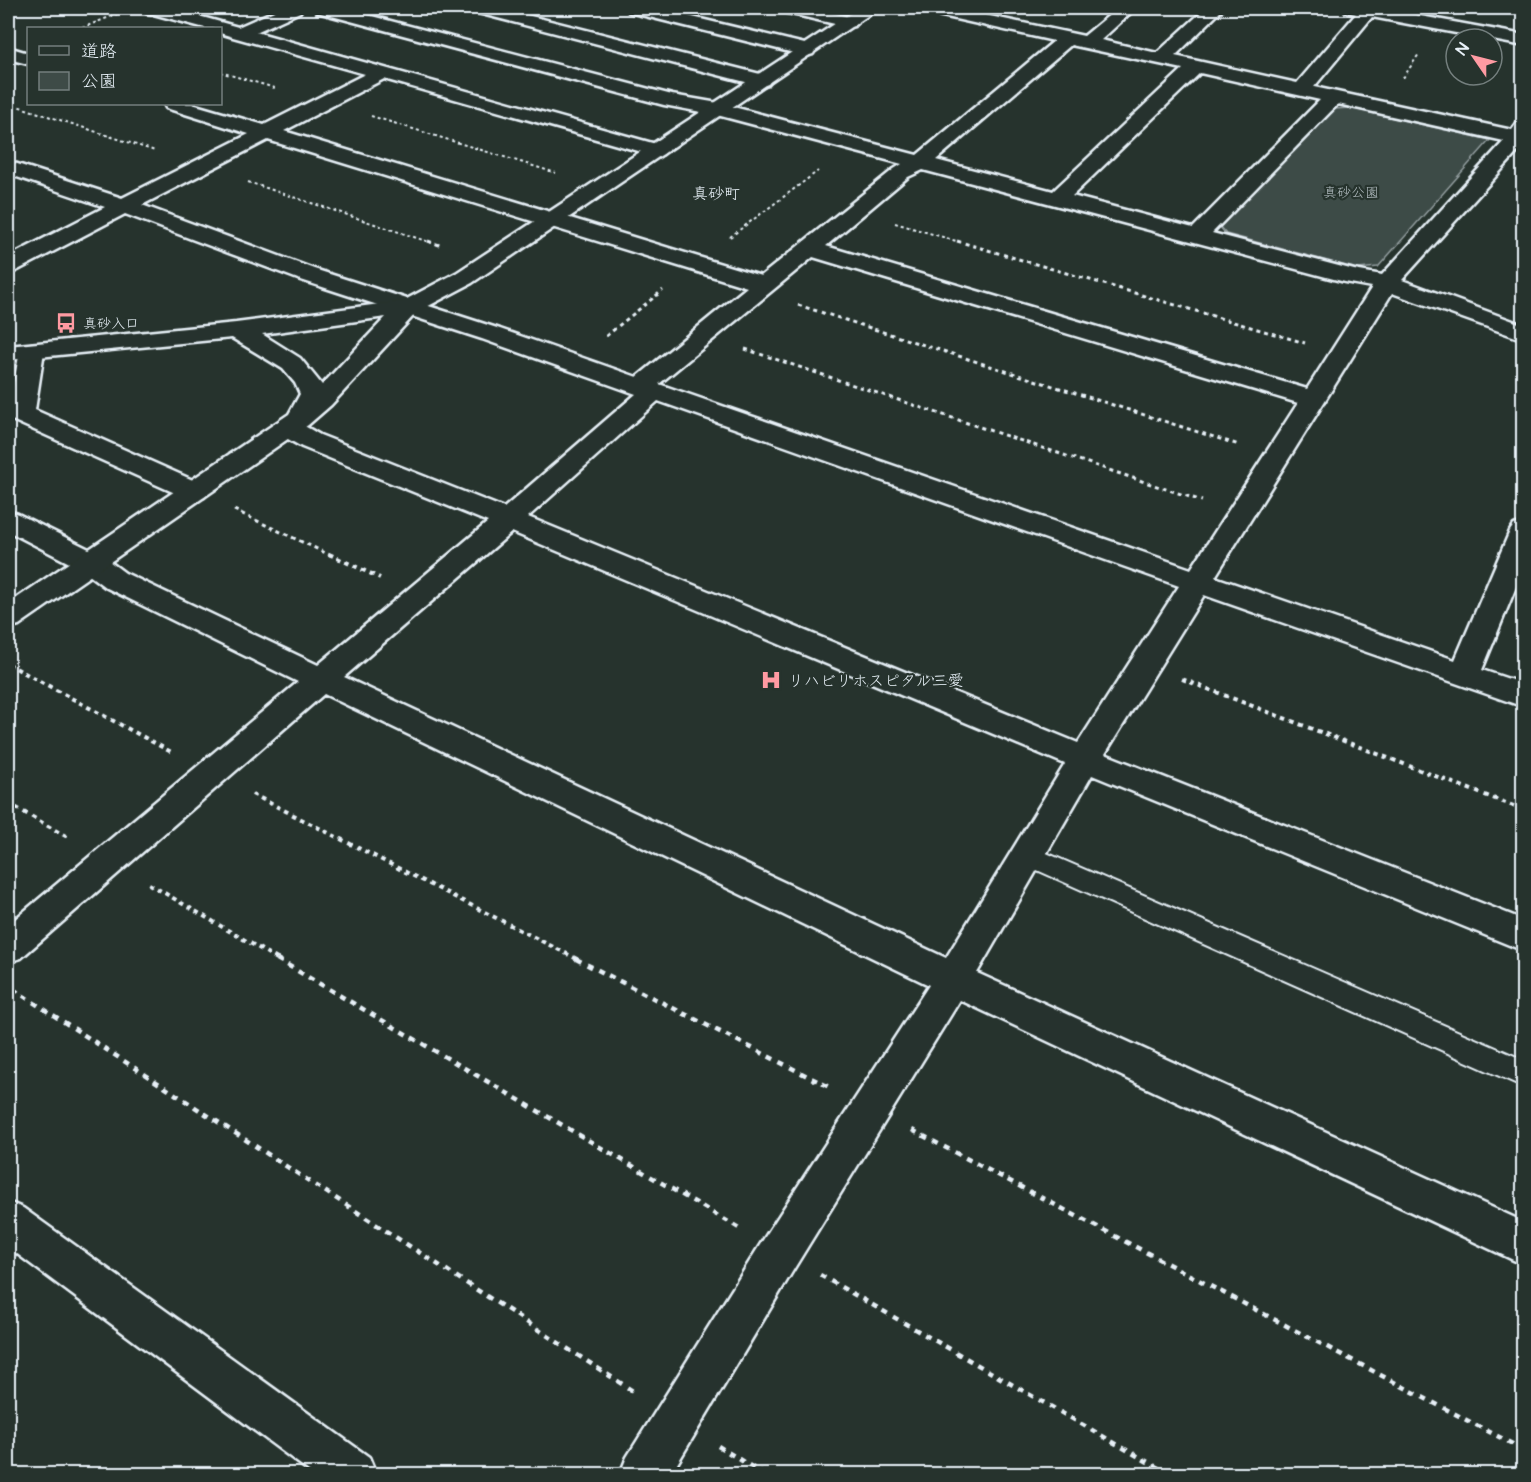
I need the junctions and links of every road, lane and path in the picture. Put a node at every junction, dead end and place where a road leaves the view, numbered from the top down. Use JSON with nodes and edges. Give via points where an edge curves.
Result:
{"nodes":[{"id":1,"x":152,"y":8,"type":"edge"},
{"id":2,"x":294,"y":8,"type":"edge"},
{"id":3,"x":322,"y":8,"type":"edge"},
{"id":4,"x":480,"y":8,"type":"edge"},
{"id":5,"x":635,"y":8,"type":"edge"},
{"id":6,"x":789,"y":8,"type":"edge"},
{"id":7,"x":870,"y":8,"type":"edge"},
{"id":8,"x":930,"y":8,"type":"edge"},
{"id":9,"x":1128,"y":8,"type":"edge"},
{"id":10,"x":1216,"y":8,"type":"edge"},
{"id":11,"x":1360,"y":9,"type":"edge"},
{"id":12,"x":513,"y":11,"type":"edge"},
{"id":13,"x":124,"y":12,"type":"dead end"},
{"id":14,"x":848,"y":22,"type":"junction"},
{"id":15,"x":1440,"y":25,"type":"junction"},
{"id":16,"x":85,"y":27,"type":"edge"},
{"id":17,"x":218,"y":27,"type":"edge"},
{"id":18,"x":222,"y":28,"type":"edge"},
{"id":19,"x":239,"y":33,"type":"junction"},
{"id":20,"x":1077,"y":41,"type":"junction"},
{"id":21,"x":1524,"y":41,"type":"edge"},
{"id":22,"x":454,"y":42,"type":"junction"},
{"id":23,"x":806,"y":50,"type":"junction"},
{"id":24,"x":8,"y":53,"type":"edge"},
{"id":25,"x":434,"y":53,"type":"dead end"},
{"id":26,"x":27,"y":59,"type":"edge"},
{"id":27,"x":1160,"y":60,"type":"junction"},
{"id":28,"x":414,"y":63,"type":"dead end"},
{"id":29,"x":1195,"y":68,"type":"junction"},
{"id":30,"x":222,"y":73,"type":"edge"},
{"id":31,"x":386,"y":74,"type":"junction"},
{"id":32,"x":761,"y":80,"type":"junction"},
{"id":33,"x":1301,"y":90,"type":"junction"},
{"id":34,"x":1334,"y":97,"type":"junction"},
{"id":35,"x":324,"y":102,"type":"junction"},
{"id":36,"x":176,"y":105,"type":"edge"},
{"id":37,"x":718,"y":108,"type":"junction"},
{"id":38,"x":1382,"y":108,"type":"junction"},
{"id":39,"x":266,"y":132,"type":"junction"},
{"id":40,"x":1522,"y":135,"type":"edge"},
{"id":41,"x":656,"y":150,"type":"junction"},
{"id":42,"x":920,"y":163,"type":"junction"},
{"id":43,"x":8,"y":167,"type":"edge"},
{"id":44,"x":556,"y":173,"type":"dead end"},
{"id":45,"x":1057,"y":199,"type":"junction"},
{"id":46,"x":124,"y":206,"type":"junction"},
{"id":47,"x":854,"y":211,"type":"junction"},
{"id":48,"x":550,"y":221,"type":"junction"},
{"id":49,"x":1197,"y":236,"type":"junction"},
{"id":50,"x":808,"y":248,"type":"junction"},
{"id":51,"x":8,"y":266,"type":"edge"},
{"id":52,"x":1387,"y":283,"type":"junction"},
{"id":53,"x":761,"y":289,"type":"junction"},
{"id":54,"x":409,"y":307,"type":"junction"},
{"id":55,"x":237,"y":330,"type":"junction"},
{"id":56,"x":1524,"y":333,"type":"edge"},
{"id":57,"x":704,"y":336,"type":"junction"},
{"id":58,"x":20,"y":352,"type":"edge"},
{"id":59,"x":1342,"y":353,"type":"junction"},
{"id":60,"x":647,"y":389,"type":"junction"},
{"id":61,"x":1312,"y":399,"type":"junction"},
{"id":62,"x":293,"y":424,"type":"junction"},
{"id":63,"x":1275,"y":456,"type":"junction"},
{"id":64,"x":194,"y":491,"type":"junction"},
{"id":65,"x":233,"y":510,"type":"dead end"},
{"id":66,"x":1240,"y":514,"type":"junction"},
{"id":67,"x":8,"y":520,"type":"edge"},
{"id":68,"x":509,"y":520,"type":"junction"},
{"id":69,"x":1524,"y":531,"type":"edge"},
{"id":70,"x":91,"y":562,"type":"junction"},
{"id":71,"x":1198,"y":581,"type":"junction"},
{"id":72,"x":421,"y":596,"type":"junction"},
{"id":73,"x":8,"y":618,"type":"edge"},
{"id":74,"x":8,"y":664,"type":"edge"},
{"id":75,"x":1145,"y":665,"type":"junction"},
{"id":76,"x":1464,"y":675,"type":"junction"},
{"id":77,"x":321,"y":681,"type":"junction"},
{"id":78,"x":1524,"y":696,"type":"edge"},
{"id":79,"x":1085,"y":759,"type":"junction"},
{"id":80,"x":210,"y":772,"type":"junction"},
{"id":81,"x":8,"y":803,"type":"edge"},
{"id":82,"x":1524,"y":810,"type":"edge"},
{"id":83,"x":1028,"y":855,"type":"junction"},
{"id":84,"x":108,"y":860,"type":"junction"},
{"id":85,"x":1524,"y":936,"type":"edge"},
{"id":86,"x":8,"y":947,"type":"edge"},
{"id":87,"x":953,"y":979,"type":"junction"},
{"id":88,"x":8,"y":985,"type":"edge"},
{"id":89,"x":1524,"y":1074,"type":"edge"},
{"id":90,"x":870,"y":1108,"type":"junction"},
{"id":91,"x":8,"y":1222,"type":"edge"},
{"id":92,"x":1524,"y":1244,"type":"edge"},
{"id":93,"x":780,"y":1252,"type":"junction"},
{"id":94,"x":678,"y":1420,"type":"junction"},
{"id":95,"x":1524,"y":1450,"type":"edge"},
{"id":96,"x":352,"y":1474,"type":"edge"},
{"id":97,"x":644,"y":1474,"type":"edge"},
{"id":98,"x":763,"y":1474,"type":"edge"},
{"id":99,"x":1169,"y":1474,"type":"edge"}],
"edges":[{"from":1,"to":17,"type":"street"},
{"from":2,"to":19,"type":"street"},
{"from":3,"to":22,"type":"street"},
{"from":4,"to":12,"type":"street"},
{"from":5,"to":23,"type":"street"},
{"from":6,"to":14,"type":"street"},
{"from":7,"to":14,"type":"street"},
{"from":8,"to":20,"type":"street"},
{"from":9,"to":20,"type":"street"},
{"from":10,"to":27,"type":"street"},
{"from":11,"to":15,"type":"street"},
{"from":11,"to":33,"type":"street"},
{"from":12,"to":22,"type":"street"},
{"from":12,"to":32,"type":"street"},
{"from":13,"to":16,"type":"path"},
{"from":14,"to":23,"type":"street"},
{"from":15,"to":21,"type":"street"},
{"from":15,"to":38,"type":"path"},
{"from":18,"to":19,"type":"street"},
{"from":19,"to":31,"type":"street"},
{"from":20,"to":27,"type":"street"},
{"from":20,"to":42,"type":"street"},
{"from":22,"to":25,"type":"street"},
{"from":22,"to":37,"type":"street","via":[[671,101]]},
{"from":23,"to":32,"type":"street"},
{"from":24,"to":26,"type":"street"},
{"from":27,"to":29,"type":"street"},
{"from":28,"to":31,"type":"street"},
{"from":29,"to":33,"type":"street"},
{"from":29,"to":45,"type":"street"},
{"from":30,"to":35,"type":"path"},
{"from":31,"to":35,"type":"street"},
{"from":31,"to":41,"type":"street"},
{"from":32,"to":37,"type":"street"},
{"from":33,"to":34,"type":"street"},
{"from":34,"to":38,"type":"street"},
{"from":34,"to":49,"type":"street"},
{"from":35,"to":39,"type":"street"},
{"from":35,"to":44,"type":"path"},
{"from":36,"to":39,"type":"street"},
{"from":37,"to":41,"type":"street"},
{"from":37,"to":42,"type":"street"},
{"from":38,"to":40,"type":"street"},
{"from":39,"to":46,"type":"street"},
{"from":39,"to":48,"type":"street"},
{"from":40,"to":52,"type":"street"},
{"from":41,"to":48,"type":"street"},
{"from":42,"to":45,"type":"street"},
{"from":42,"to":47,"type":"street","via":[[901,173]]},
{"from":43,"to":46,"type":"street"},
{"from":45,"to":49,"type":"street"},
{"from":46,"to":51,"type":"street"},
{"from":46,"to":54,"type":"street","via":[[306,274]]},
{"from":47,"to":50,"type":"street"},
{"from":47,"to":59,"type":"path"},
{"from":48,"to":53,"type":"street","via":[[603,234]]},
{"from":48,"to":54,"type":"street","via":[[464,278]]},
{"from":49,"to":52,"type":"street"},
{"from":50,"to":53,"type":"street"},
{"from":50,"to":61,"type":"street"},
{"from":52,"to":56,"type":"street"},
{"from":52,"to":59,"type":"street"},
{"from":53,"to":57,"type":"street"},
{"from":53,"to":63,"type":"path"},
{"from":54,"to":55,"type":"street"},
{"from":54,"to":60,"type":"street"},
{"from":54,"to":62,"type":"street","via":[[322,400]]},
{"from":55,"to":58,"type":"street"},
{"from":55,"to":62,"type":"street","via":[[281,355],[309,381],[313,394]]},
{"from":57,"to":60,"type":"street"},
{"from":57,"to":66,"type":"path"},
{"from":58,"to":64,"type":"street","via":[[21,414]]},
{"from":59,"to":61,"type":"street"},
{"from":60,"to":68,"type":"street"},
{"from":60,"to":71,"type":"street"},
{"from":61,"to":63,"type":"street"},
{"from":62,"to":64,"type":"street"},
{"from":62,"to":68,"type":"street","via":[[311,441]]},
{"from":63,"to":66,"type":"street"},
{"from":64,"to":70,"type":"street"},
{"from":65,"to":72,"type":"path"},
{"from":66,"to":71,"type":"street"},
{"from":67,"to":70,"type":"street"},
{"from":68,"to":72,"type":"street"},
{"from":68,"to":79,"type":"street"},
{"from":69,"to":76,"type":"street"},
{"from":70,"to":73,"type":"street"},
{"from":70,"to":77,"type":"street","via":[[115,580]]},
{"from":71,"to":75,"type":"street"},
{"from":71,"to":76,"type":"street"},
{"from":72,"to":77,"type":"street"},
{"from":74,"to":80,"type":"path"},
{"from":75,"to":79,"type":"street"},
{"from":75,"to":82,"type":"path"},
{"from":76,"to":78,"type":"street"},
{"from":77,"to":80,"type":"street"},
{"from":77,"to":87,"type":"street"},
{"from":79,"to":83,"type":"street"},
{"from":79,"to":85,"type":"street"},
{"from":80,"to":84,"type":"street"},
{"from":80,"to":90,"type":"path"},
{"from":81,"to":84,"type":"path"},
{"from":83,"to":87,"type":"street"},
{"from":83,"to":89,"type":"lane"},
{"from":84,"to":86,"type":"street"},
{"from":84,"to":93,"type":"path"},
{"from":87,"to":90,"type":"street"},
{"from":87,"to":92,"type":"street"},
{"from":88,"to":94,"type":"path"},
{"from":90,"to":93,"type":"street"},
{"from":90,"to":95,"type":"path"},
{"from":91,"to":96,"type":"street"},
{"from":93,"to":94,"type":"street"},
{"from":93,"to":99,"type":"path"},
{"from":94,"to":97,"type":"street"},
{"from":94,"to":98,"type":"path"}]}
